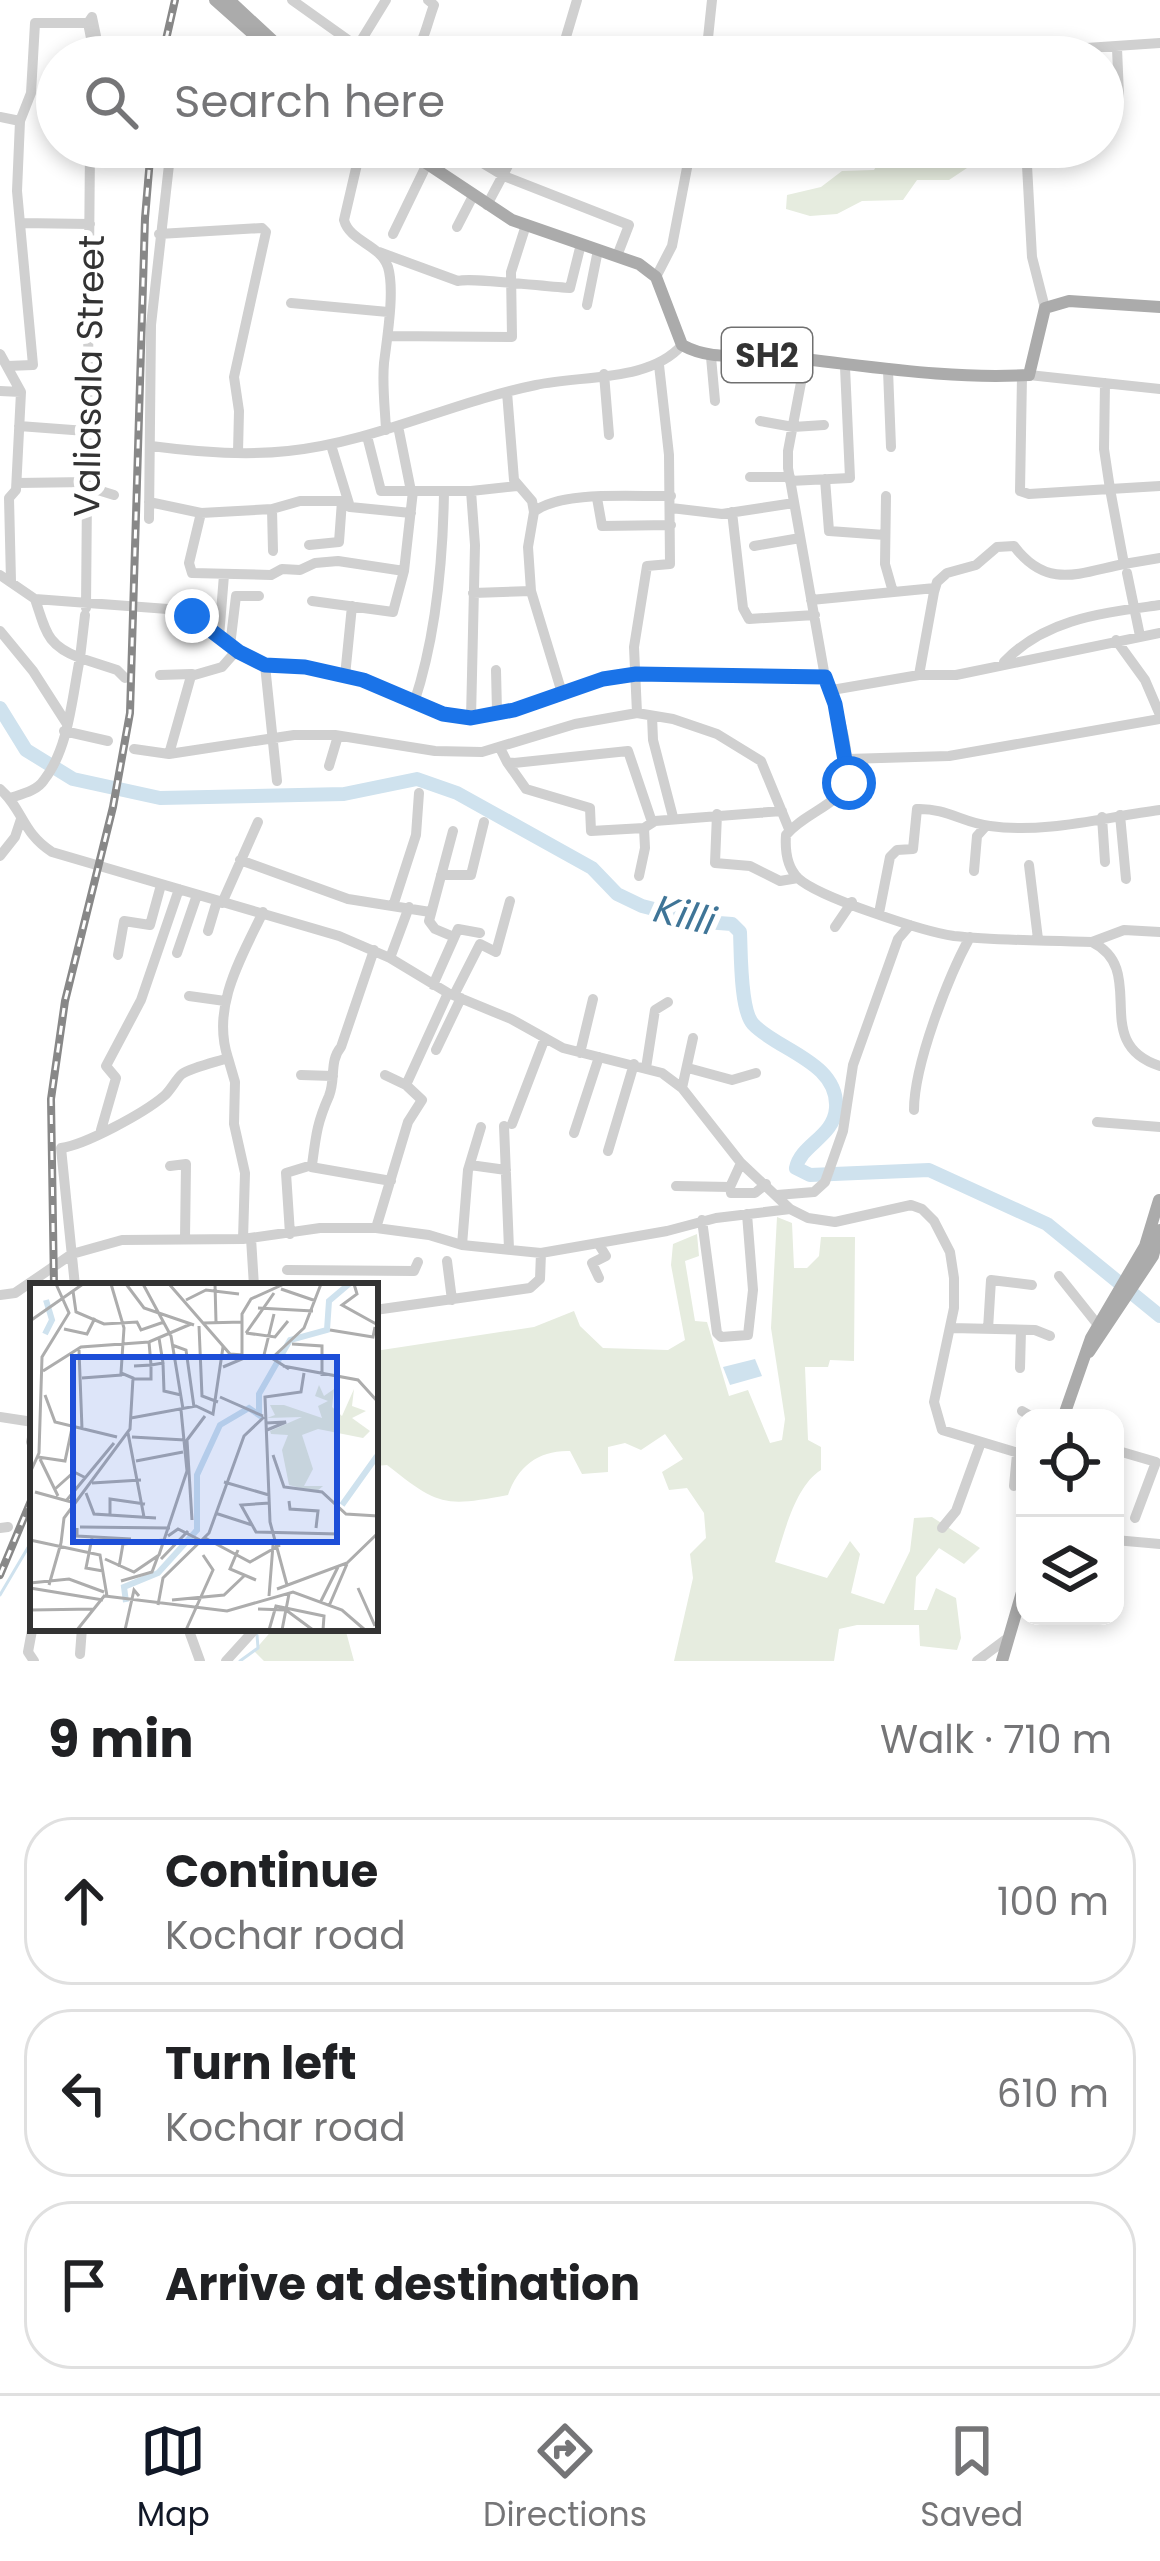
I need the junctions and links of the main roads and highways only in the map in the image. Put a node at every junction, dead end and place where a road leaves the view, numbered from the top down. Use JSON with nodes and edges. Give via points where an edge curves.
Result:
{"nodes":[{"id":1,"x":214,"y":0,"type":"edge"},
{"id":2,"x":229,"y":0,"type":"edge"},
{"id":3,"x":258,"y":36,"type":"edge"},
{"id":4,"x":263,"y":36,"type":"edge"},
{"id":5,"x":433,"y":168,"type":"edge"},
{"id":6,"x":1160,"y":307,"type":"edge"},
{"id":7,"x":1160,"y":1198,"type":"edge"},
{"id":8,"x":1160,"y":1230,"type":"edge"},
{"id":9,"x":1154,"y":1251,"type":"edge"},
{"id":10,"x":1111,"y":1311,"type":"junction"},
{"id":11,"x":1087,"y":1354,"type":"junction"},
{"id":12,"x":1066,"y":1409,"type":"edge"},
{"id":13,"x":1016,"y":1608,"type":"edge"},
{"id":14,"x":1002,"y":1661,"type":"edge"}],
"edges":[{"from":1,"to":3,"type":"main road"},
{"from":2,"to":4,"type":"main road"},
{"from":5,"to":6,"type":"main road","number":"SH2","via":[[526,225],[639,264],[656,277],[682,345],[711,357],[1026,375],[1045,308],[1069,301]]},
{"from":7,"to":9,"type":"main road"},
{"from":8,"to":9,"type":"main road"},
{"from":9,"to":10,"type":"main road"},
{"from":10,"to":11,"type":"main road"},
{"from":10,"to":11,"type":"main road"},
{"from":11,"to":12,"type":"main road"},
{"from":13,"to":14,"type":"main road"}]}
